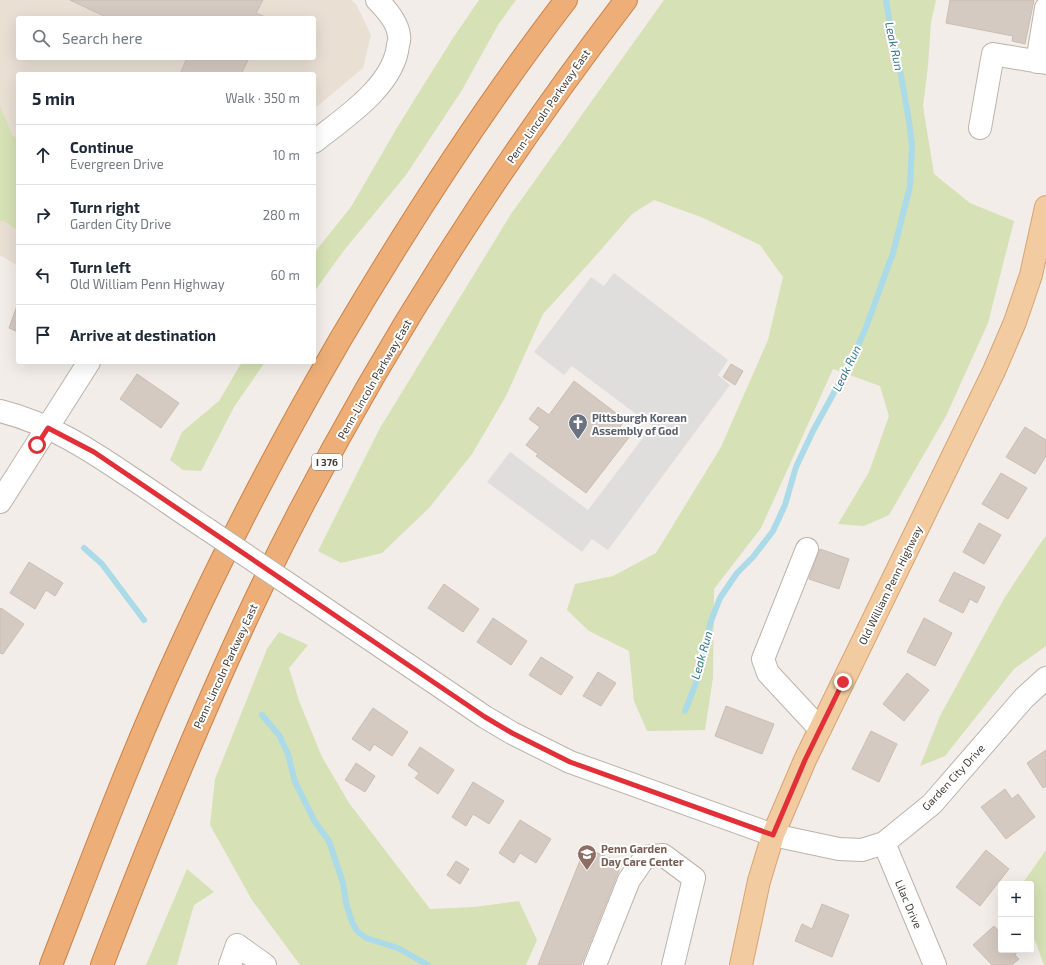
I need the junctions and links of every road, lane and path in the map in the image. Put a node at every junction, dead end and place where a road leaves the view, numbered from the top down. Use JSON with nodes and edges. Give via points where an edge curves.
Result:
{"nodes":[{"id":1,"x":377,"y":0,"type":"edge"},
{"id":2,"x":566,"y":0,"type":"edge"},
{"id":3,"x":626,"y":0,"type":"edge"},
{"id":4,"x":1046,"y":8,"type":"edge"},
{"id":5,"x":1041,"y":62,"type":"edge"},
{"id":6,"x":980,"y":128,"type":"dead end"},
{"id":7,"x":316,"y":140,"type":"edge"},
{"id":8,"x":1046,"y":207,"type":"edge"},
{"id":9,"x":88,"y":364,"type":"edge"},
{"id":10,"x":0,"y":411,"type":"edge"},
{"id":11,"x":48,"y":428,"type":"junction"},
{"id":12,"x":0,"y":502,"type":"edge"},
{"id":13,"x":807,"y":549,"type":"dead end"},
{"id":14,"x":1046,"y":678,"type":"edge"},
{"id":15,"x":820,"y":729,"type":"junction"},
{"id":16,"x":773,"y":835,"type":"junction"},
{"id":17,"x":884,"y":843,"type":"junction"},
{"id":18,"x":51,"y":965,"type":"edge"},
{"id":19,"x":102,"y":965,"type":"edge"},
{"id":20,"x":230,"y":965,"type":"edge"},
{"id":21,"x":265,"y":965,"type":"edge"},
{"id":22,"x":595,"y":965,"type":"edge"},
{"id":23,"x":673,"y":965,"type":"edge"},
{"id":24,"x":741,"y":965,"type":"edge"},
{"id":25,"x":935,"y":965,"type":"edge"}],
"edges":[{"from":1,"to":7,"type":"street","via":[[391,16],[399,36],[397,54],[383,81],[363,102]]},
{"from":2,"to":18,"type":"highway","via":[[506,81],[402,237],[307,398],[262,481],[219,564],[142,734]]},
{"from":3,"to":19,"type":"highway","name":"Penn-Lincoln Parkway East","number":"I 376","via":[[545,109],[492,186],[443,262],[345,428],[262,585],[223,669],[154,831]]},
{"from":4,"to":5,"type":"street"},
{"from":5,"to":6,"type":"street","via":[[993,54]]},
{"from":8,"to":15,"type":"main road","name":"Old William Penn Highway","via":[[1031,275],[994,371]]},
{"from":9,"to":11,"type":"street"},
{"from":10,"to":11,"type":"street","name":"Garden City Drive"},
{"from":11,"to":12,"type":"street"},
{"from":11,"to":16,"type":"street","name":"Garden City Drive","bridge":true,"via":[[94,452],[512,733],[570,762]]},
{"from":13,"to":15,"type":"street","via":[[763,659],[768,673]]},
{"from":14,"to":17,"type":"street","name":"Garden City Drive","via":[[1024,698],[932,804]]},
{"from":15,"to":16,"type":"main road","name":"Old William Penn Highway"},
{"from":16,"to":17,"type":"street","name":"Garden City Drive","via":[[839,850],[862,850]]},
{"from":16,"to":24,"type":"main road","name":"Old William Penn Highway","via":[[759,881]]},
{"from":17,"to":25,"type":"street","name":"Lilac Drive"},
{"from":20,"to":21,"type":"street","via":[[237,945]]},
{"from":22,"to":23,"type":"street","via":[[629,880],[645,857],[663,855],[694,878]]}]}
